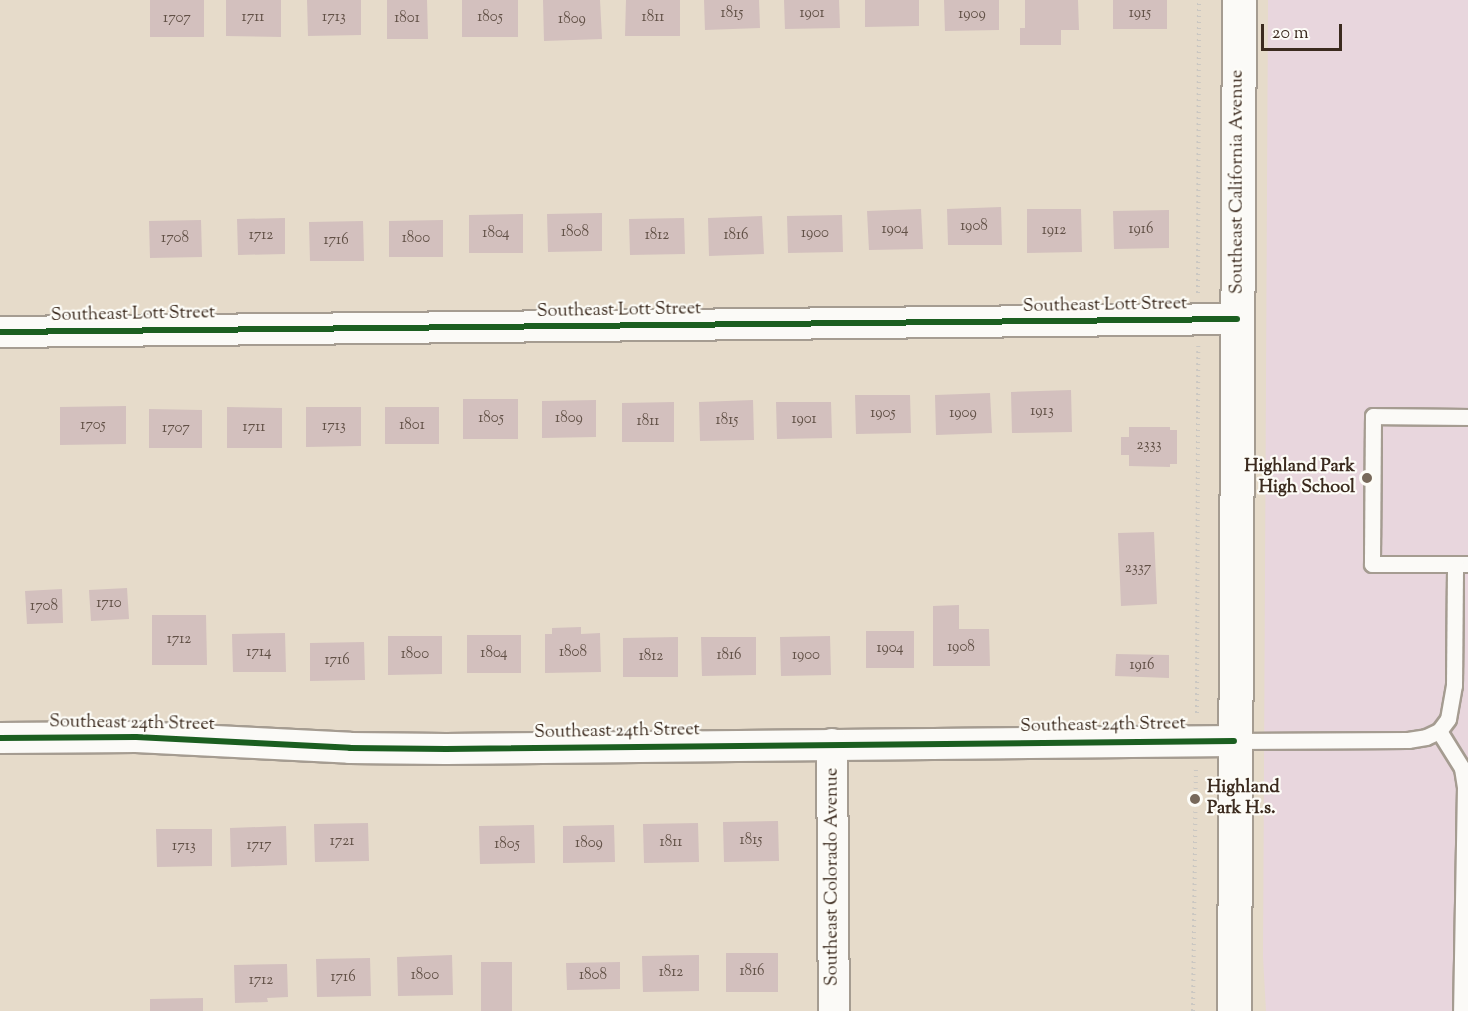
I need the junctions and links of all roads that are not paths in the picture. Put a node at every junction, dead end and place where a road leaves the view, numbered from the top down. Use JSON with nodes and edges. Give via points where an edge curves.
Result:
{"nodes":[{"id":1,"x":1239,"y":0,"type":"edge"},
{"id":2,"x":1238,"y":319,"type":"junction"},
{"id":3,"x":0,"y":332,"type":"edge"},
{"id":4,"x":1468,"y":417,"type":"edge"},
{"id":5,"x":1461,"y":564,"type":"edge"},
{"id":6,"x":1462,"y":644,"type":"edge"},
{"id":7,"x":1439,"y":730,"type":"junction"},
{"id":8,"x":0,"y":738,"type":"edge"},
{"id":9,"x":1234,"y":741,"type":"junction"},
{"id":10,"x":832,"y":744,"type":"junction"},
{"id":11,"x":834,"y":1011,"type":"edge"},
{"id":12,"x":1234,"y":1011,"type":"edge"},
{"id":13,"x":1461,"y":1011,"type":"edge"}],
"edges":[{"from":1,"to":2,"type":"main road","name":"Southeast California Avenue"},
{"from":2,"to":3,"type":"street","name":"Southeast Lott Street"},
{"from":2,"to":9,"type":"main road","name":"Southeast California Avenue"},
{"from":4,"to":5,"type":"lane","via":[[1373,416],[1372,564]]},
{"from":5,"to":6,"type":"lane"},
{"from":6,"to":7,"type":"lane","via":[[1448,719]]},
{"from":7,"to":9,"type":"lane","via":[[1408,740]]},
{"from":7,"to":13,"type":"lane","via":[[1462,768],[1465,787]]},
{"from":8,"to":10,"type":"street","name":"Southeast 24th Street","via":[[136,737],[446,749]]},
{"from":9,"to":10,"type":"street","name":"Southeast 24th Street"},
{"from":9,"to":12,"type":"main road","name":"Southeast California Avenue"},
{"from":10,"to":11,"type":"street","name":"Southeast Colorado Avenue"}]}
